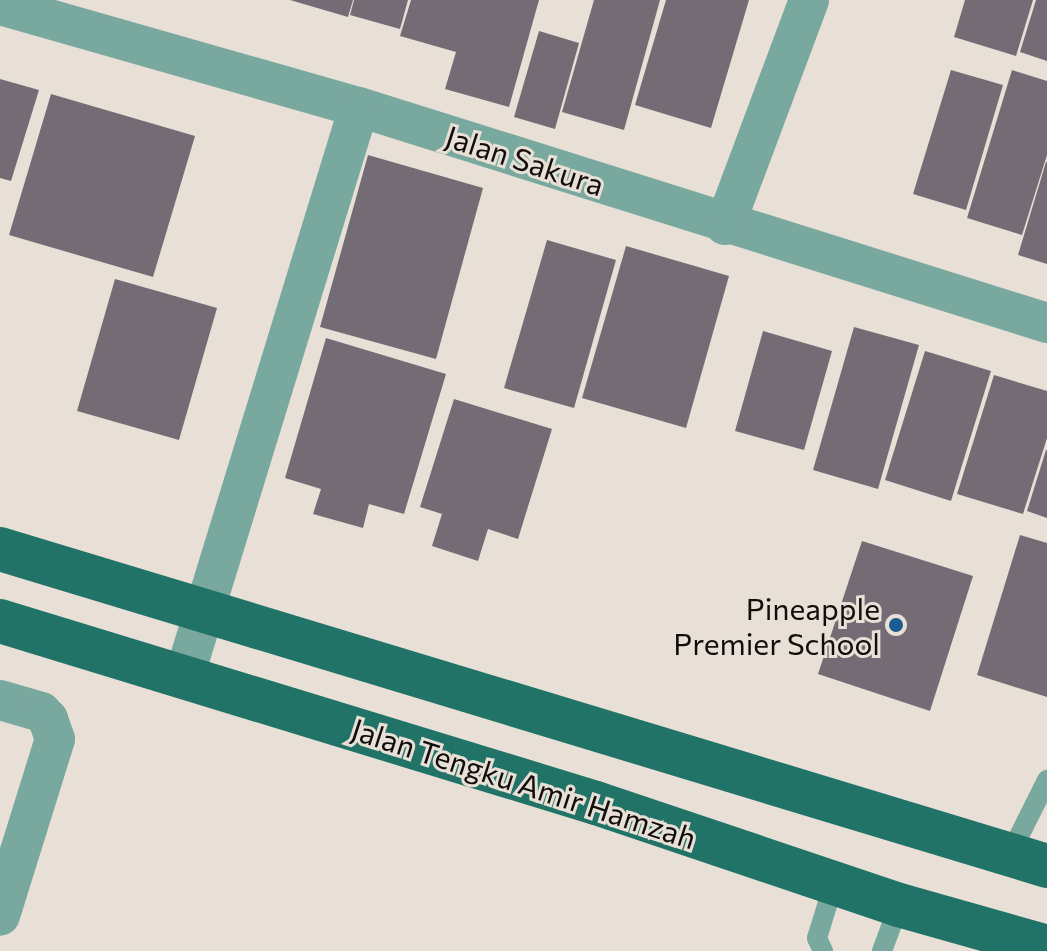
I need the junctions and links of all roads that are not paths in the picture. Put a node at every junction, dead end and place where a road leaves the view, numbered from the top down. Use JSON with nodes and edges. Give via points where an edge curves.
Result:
{"nodes":[{"id":1,"x":809,"y":0,"type":"edge"},
{"id":2,"x":0,"y":5,"type":"edge"},
{"id":3,"x":359,"y":107,"type":"junction"},
{"id":4,"x":725,"y":225,"type":"junction"},
{"id":5,"x":1047,"y":323,"type":"edge"},
{"id":6,"x":0,"y":549,"type":"edge"},
{"id":7,"x":204,"y":612,"type":"junction"},
{"id":8,"x":0,"y":621,"type":"edge"},
{"id":9,"x":184,"y":677,"type":"junction"},
{"id":10,"x":0,"y":700,"type":"edge"},
{"id":11,"x":1047,"y":780,"type":"edge"},
{"id":12,"x":1029,"y":860,"type":"edge"},
{"id":13,"x":834,"y":883,"type":"junction"},
{"id":14,"x":899,"y":905,"type":"junction"},
{"id":15,"x":0,"y":916,"type":"edge"},
{"id":16,"x":1047,"y":947,"type":"edge"},
{"id":17,"x":823,"y":951,"type":"edge"},
{"id":18,"x":882,"y":951,"type":"edge"}],
"edges":[{"from":1,"to":4,"type":"street"},
{"from":2,"to":3,"type":"street","name":"Jalan Sakura"},
{"from":3,"to":4,"type":"street","name":"Jalan Sakura"},
{"from":3,"to":7,"type":"street"},
{"from":4,"to":5,"type":"street","name":"Jalan Sakura"},
{"from":6,"to":7,"type":"main road"},
{"from":7,"to":9,"type":"street"},
{"from":7,"to":12,"type":"main road"},
{"from":8,"to":9,"type":"main road","name":"Jalan Tengku Amir Hamzah"},
{"from":9,"to":13,"type":"main road","name":"Jalan Tengku Amir Hamzah","via":[[596,803]]},
{"from":10,"to":15,"type":"street","via":[[41,712],[55,739]]},
{"from":11,"to":12,"type":"lane"},
{"from":13,"to":14,"type":"main road","name":"Jalan Tengku Amir Hamzah"},
{"from":13,"to":17,"type":"lane","via":[[817,938]]},
{"from":14,"to":16,"type":"main road","name":"Jalan Tengku Amir Hamzah"},
{"from":14,"to":18,"type":"lane"}]}
